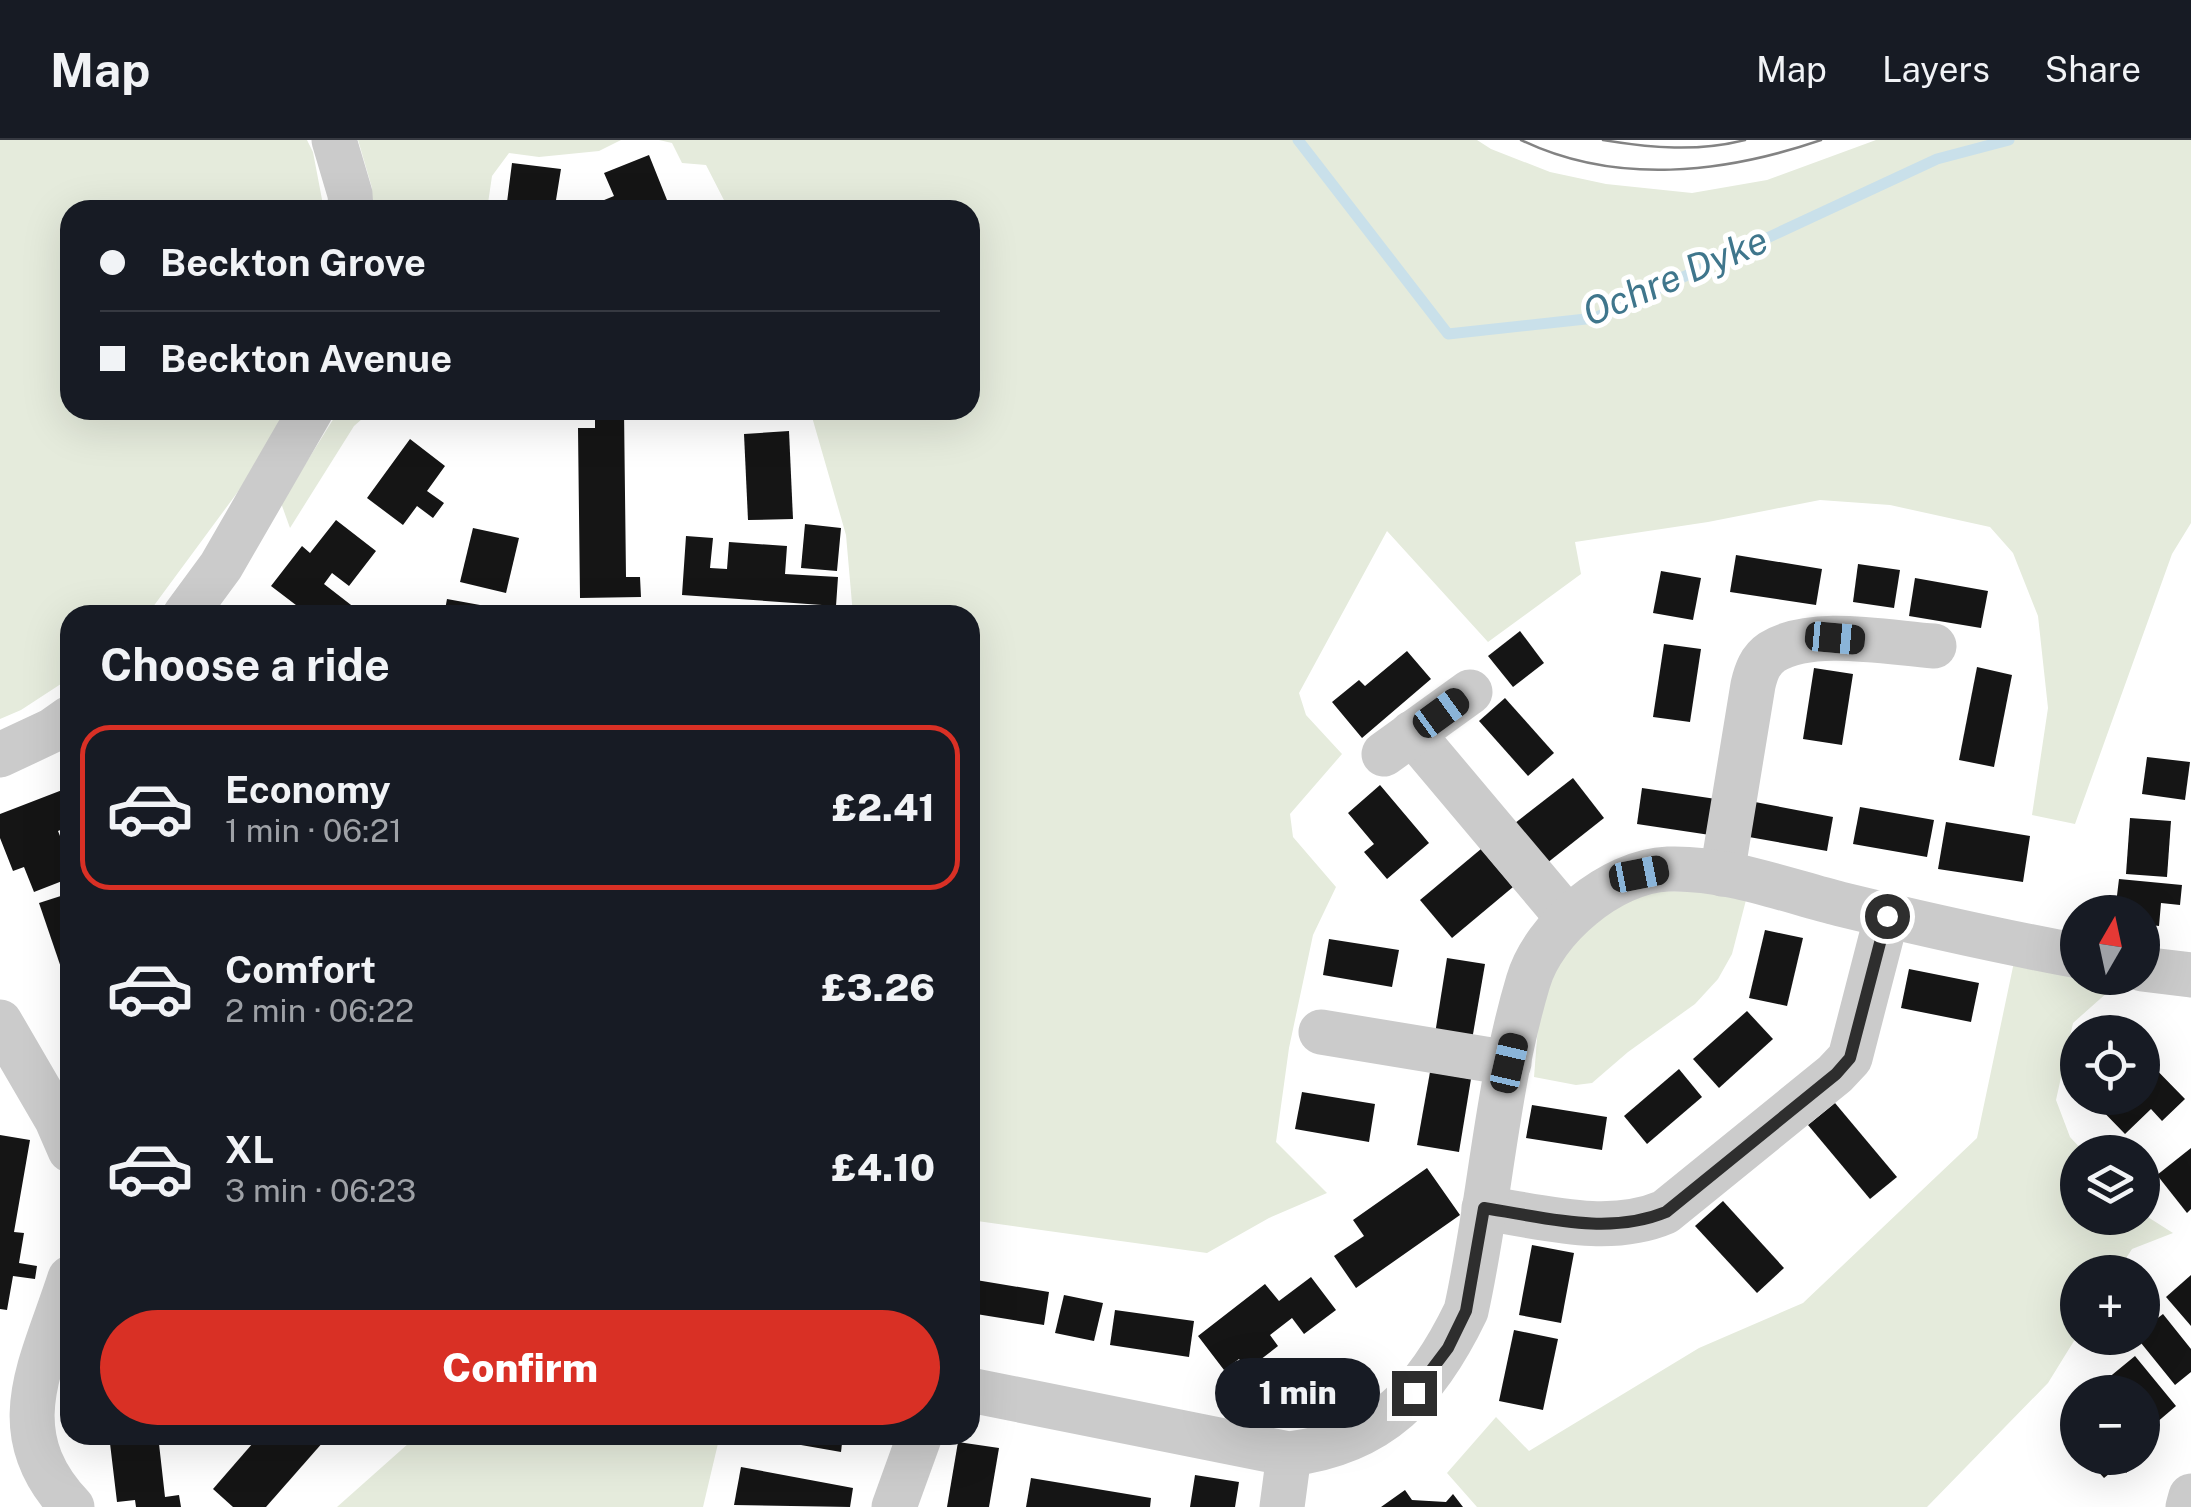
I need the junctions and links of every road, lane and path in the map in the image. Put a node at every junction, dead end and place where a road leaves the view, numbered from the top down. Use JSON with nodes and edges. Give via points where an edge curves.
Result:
{"nodes":[{"id":1,"x":334,"y":140,"type":"edge"},
{"id":2,"x":350,"y":200,"type":"edge"},
{"id":3,"x":306,"y":420,"type":"edge"},
{"id":4,"x":192,"y":605,"type":"edge"},
{"id":5,"x":1934,"y":646,"type":"dead end"},
{"id":6,"x":1470,"y":692,"type":"dead end"},
{"id":7,"x":60,"y":725,"type":"edge"},
{"id":8,"x":0,"y":756,"type":"edge"},
{"id":9,"x":1722,"y":874,"type":"junction"},
{"id":10,"x":1887,"y":916,"type":"junction"},
{"id":11,"x":1567,"y":918,"type":"junction"},
{"id":12,"x":2060,"y":952,"type":"edge"},
{"id":13,"x":2160,"y":971,"type":"edge"},
{"id":14,"x":2191,"y":976,"type":"edge"},
{"id":15,"x":0,"y":1022,"type":"edge"},
{"id":16,"x":1321,"y":1032,"type":"dead end"},
{"id":17,"x":1509,"y":1063,"type":"junction"},
{"id":18,"x":60,"y":1127,"type":"edge"},
{"id":19,"x":1484,"y":1208,"type":"junction"},
{"id":20,"x":60,"y":1315,"type":"edge"},
{"id":21,"x":980,"y":1392,"type":"edge"},
{"id":22,"x":916,"y":1445,"type":"edge"},
{"id":23,"x":1289,"y":1454,"type":"junction"},
{"id":24,"x":2191,"y":1496,"type":"edge"},
{"id":25,"x":72,"y":1507,"type":"edge"},
{"id":26,"x":894,"y":1507,"type":"edge"},
{"id":27,"x":1282,"y":1507,"type":"edge"},
{"id":28,"x":2188,"y":1507,"type":"edge"}],
"edges":[{"from":1,"to":2,"type":"street"},
{"from":3,"to":4,"type":"street"},
{"from":5,"to":9,"type":"street","via":[[1835,638],[1770,653],[1753,685]]},
{"from":6,"to":11,"type":"street","via":[[1398,744]]},
{"from":7,"to":8,"type":"street"},
{"from":9,"to":10,"type":"street"},
{"from":9,"to":11,"type":"street","via":[[1639,874]]},
{"from":10,"to":12,"type":"street"},
{"from":10,"to":19,"type":"street","via":[[1850,1058],[1666,1212],[1618,1224]]},
{"from":11,"to":17,"type":"street","via":[[1542,946],[1528,980]]},
{"from":13,"to":14,"type":"street"},
{"from":15,"to":18,"type":"street"},
{"from":16,"to":17,"type":"street"},
{"from":17,"to":19,"type":"street"},
{"from":19,"to":23,"type":"street","via":[[1466,1311],[1414,1393],[1380,1426],[1324,1450]]},
{"from":20,"to":25,"type":"street","via":[[27,1394],[26,1428],[37,1469]]},
{"from":21,"to":23,"type":"street"},
{"from":22,"to":26,"type":"street"},
{"from":23,"to":27,"type":"street"},
{"from":24,"to":28,"type":"street"}]}
